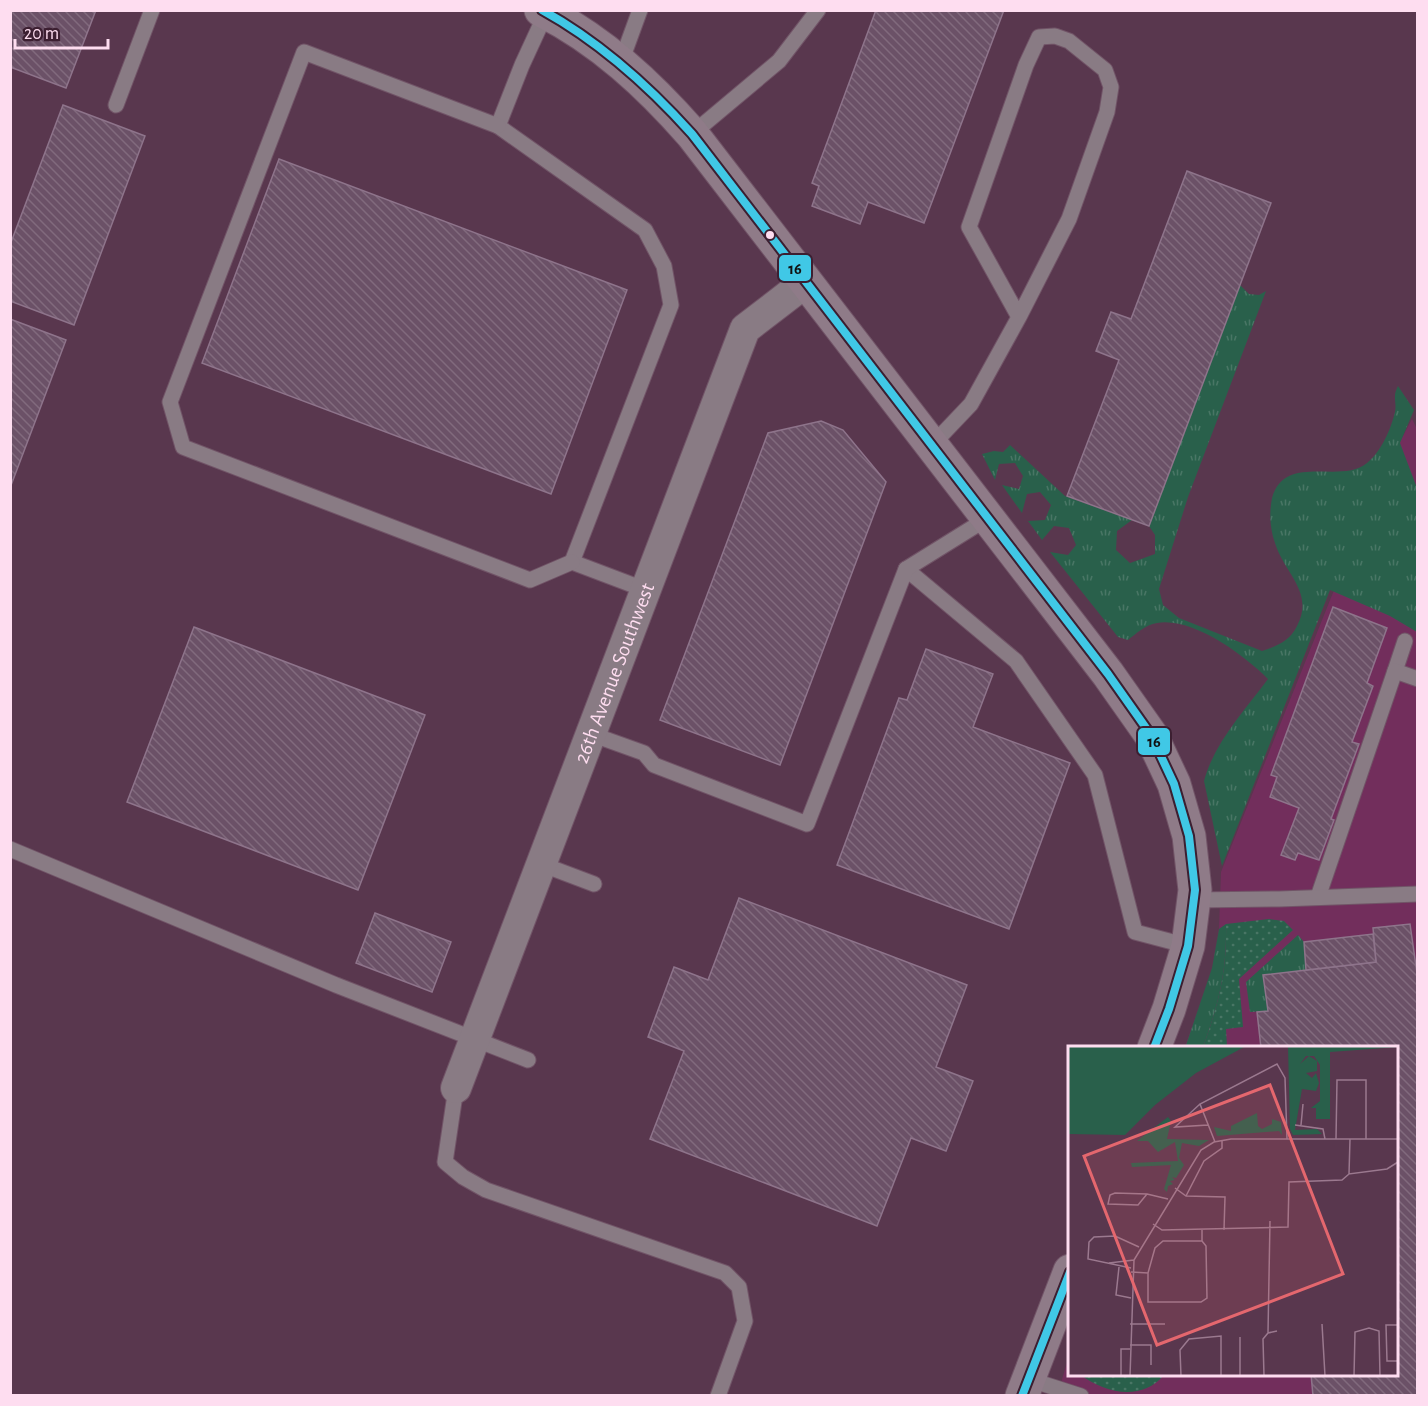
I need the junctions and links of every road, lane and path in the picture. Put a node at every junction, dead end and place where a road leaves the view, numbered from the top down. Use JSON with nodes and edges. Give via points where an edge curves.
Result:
{"nodes":[{"id":1,"x":152,"y":10,"type":"edge"},
{"id":2,"x":640,"y":10,"type":"edge"},
{"id":3,"x":818,"y":10,"type":"edge"},
{"id":4,"x":559,"y":15,"type":"edge"},
{"id":5,"x":621,"y":62,"type":"junction"},
{"id":6,"x":116,"y":105,"type":"dead end"},
{"id":7,"x":498,"y":126,"type":"junction"},
{"id":8,"x":692,"y":135,"type":"junction"},
{"id":9,"x":806,"y":282,"type":"junction"},
{"id":10,"x":1019,"y":317,"type":"junction"},
{"id":11,"x":932,"y":445,"type":"junction"},
{"id":12,"x":988,"y":519,"type":"junction"},
{"id":13,"x":572,"y":562,"type":"junction"},
{"id":14,"x":906,"y":569,"type":"junction"},
{"id":15,"x":646,"y":590,"type":"junction"},
{"id":16,"x":1405,"y":640,"type":"dead end"},
{"id":17,"x":1395,"y":671,"type":"junction"},
{"id":18,"x":1418,"y":679,"type":"edge"},
{"id":19,"x":591,"y":734,"type":"junction"},
{"id":20,"x":10,"y":849,"type":"edge"},
{"id":21,"x":541,"y":864,"type":"junction"},
{"id":22,"x":594,"y":884,"type":"dead end"},
{"id":23,"x":1418,"y":894,"type":"edge"},
{"id":24,"x":1318,"y":897,"type":"junction"},
{"id":25,"x":1194,"y":900,"type":"junction"},
{"id":26,"x":1188,"y":946,"type":"junction"},
{"id":27,"x":474,"y":1040,"type":"junction"},
{"id":28,"x":1154,"y":1046,"type":"edge"},
{"id":29,"x":528,"y":1059,"type":"dead end"},
{"id":30,"x":456,"y":1088,"type":"joint"},
{"id":31,"x":1068,"y":1276,"type":"edge"},
{"id":32,"x":1025,"y":1387,"type":"edge"},
{"id":33,"x":718,"y":1395,"type":"edge"},
{"id":34,"x":1082,"y":1395,"type":"edge"}],
"edges":[{"from":1,"to":6,"type":"lane"},
{"from":2,"to":5,"type":"lane"},
{"from":3,"to":8,"type":"lane","via":[[779,62]]},
{"from":4,"to":5,"type":"street"},
{"from":4,"to":7,"type":"lane","via":[[522,65]]},
{"from":5,"to":8,"type":"street"},
{"from":7,"to":13,"type":"lane","via":[[645,230],[664,266],[671,305]]},
{"from":7,"to":13,"type":"lane","via":[[304,52],[170,402],[183,447],[530,580]]},
{"from":8,"to":9,"type":"street"},
{"from":9,"to":11,"type":"street"},
{"from":9,"to":15,"type":"street","name":"26th Avenue Southwest","via":[[746,329]]},
{"from":10,"to":10,"type":"lane","via":[[1069,219],[1107,112],[1111,87],[1105,70],[1069,41],[1055,36],[1039,37],[1026,65],[969,227]]},
{"from":10,"to":11,"type":"lane","via":[[971,404]]},
{"from":11,"to":12,"type":"street"},
{"from":12,"to":14,"type":"lane"},
{"from":12,"to":25,"type":"street","via":[[1151,735],[1174,784],[1189,836]]},
{"from":13,"to":15,"type":"lane"},
{"from":14,"to":19,"type":"lane","via":[[807,824],[654,765],[644,753]]},
{"from":14,"to":26,"type":"lane","via":[[1016,661],[1095,775],[1135,932]]},
{"from":15,"to":19,"type":"street","name":"26th Avenue Southwest"},
{"from":16,"to":17,"type":"lane"},
{"from":17,"to":18,"type":"lane"},
{"from":17,"to":24,"type":"lane"},
{"from":19,"to":21,"type":"street","name":"26th Avenue Southwest"},
{"from":20,"to":27,"type":"lane"},
{"from":21,"to":22,"type":"lane"},
{"from":21,"to":27,"type":"street","name":"26th Avenue Southwest"},
{"from":23,"to":24,"type":"lane"},
{"from":24,"to":25,"type":"lane"},
{"from":25,"to":26,"type":"street"},
{"from":26,"to":28,"type":"street"},
{"from":27,"to":29,"type":"lane"},
{"from":27,"to":30,"type":"street","name":"26th Avenue Southwest"},
{"from":30,"to":33,"type":"lane","via":[[445,1162],[463,1178],[486,1190],[725,1273],[739,1287],[745,1321]]},
{"from":31,"to":32,"type":"street"},
{"from":32,"to":34,"type":"lane"}]}
